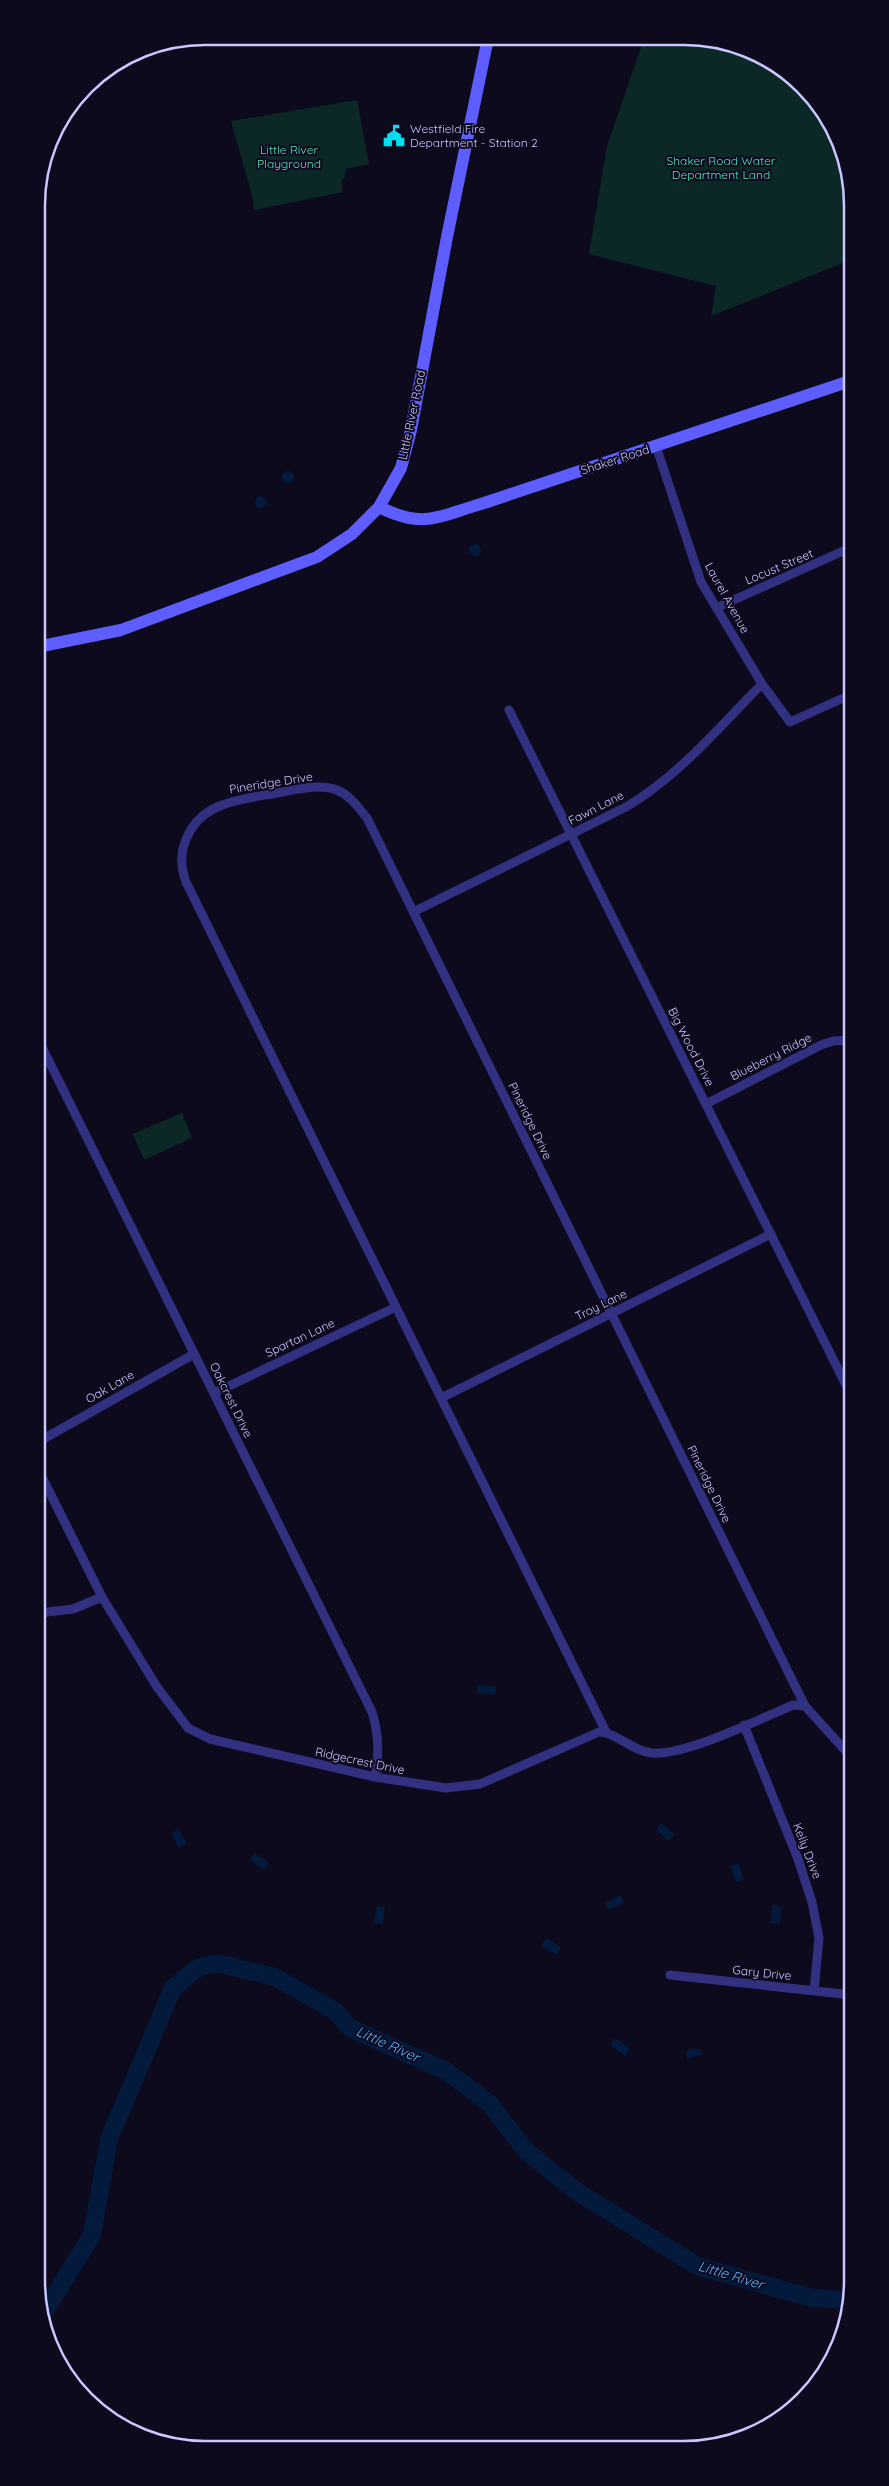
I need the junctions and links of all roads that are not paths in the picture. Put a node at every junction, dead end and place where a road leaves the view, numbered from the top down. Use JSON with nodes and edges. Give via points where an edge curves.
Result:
{"nodes":[{"id":1,"x":487,"y":45,"type":"edge"},
{"id":2,"x":844,"y":383,"type":"edge"},
{"id":3,"x":656,"y":446,"type":"junction"},
{"id":4,"x":379,"y":507,"type":"junction"},
{"id":5,"x":844,"y":551,"type":"edge"},
{"id":6,"x":718,"y":607,"type":"junction"},
{"id":7,"x":45,"y":645,"type":"edge"},
{"id":8,"x":762,"y":684,"type":"junction"},
{"id":9,"x":844,"y":699,"type":"edge"},
{"id":10,"x":509,"y":710,"type":"dead end"},
{"id":11,"x":571,"y":835,"type":"junction"},
{"id":12,"x":413,"y":912,"type":"junction"},
{"id":13,"x":844,"y":1040,"type":"edge"},
{"id":14,"x":45,"y":1053,"type":"edge"},
{"id":15,"x":706,"y":1104,"type":"junction"},
{"id":16,"x":771,"y":1234,"type":"junction"},
{"id":17,"x":396,"y":1307,"type":"junction"},
{"id":18,"x":611,"y":1314,"type":"junction"},
{"id":19,"x":194,"y":1354,"type":"junction"},
{"id":20,"x":844,"y":1381,"type":"edge"},
{"id":21,"x":214,"y":1393,"type":"junction"},
{"id":22,"x":441,"y":1398,"type":"junction"},
{"id":23,"x":45,"y":1438,"type":"edge"},
{"id":24,"x":45,"y":1484,"type":"edge"},
{"id":25,"x":102,"y":1596,"type":"junction"},
{"id":26,"x":45,"y":1613,"type":"edge"},
{"id":27,"x":805,"y":1706,"type":"junction"},
{"id":28,"x":744,"y":1725,"type":"junction"},
{"id":29,"x":606,"y":1732,"type":"junction"},
{"id":30,"x":844,"y":1749,"type":"edge"},
{"id":31,"x":375,"y":1777,"type":"junction"},
{"id":32,"x":670,"y":1975,"type":"dead end"},
{"id":33,"x":814,"y":1991,"type":"junction"},
{"id":34,"x":844,"y":1994,"type":"edge"}],
"edges":[{"from":1,"to":4,"type":"main road","name":"Little River Road","via":[[448,228],[411,430],[401,468]]},
{"from":2,"to":3,"type":"main road","name":"Shaker Road"},
{"from":3,"to":4,"type":"main road","name":"Shaker Road","via":[[426,520],[408,520]]},
{"from":3,"to":6,"type":"street","name":"Laurel Avenue","via":[[690,555],[701,582]]},
{"from":4,"to":7,"type":"main road","name":"Little River Road","via":[[352,534],[317,557],[121,630]]},
{"from":5,"to":6,"type":"street","name":"Locust Street"},
{"from":6,"to":8,"type":"street","name":"Laurel Avenue"},
{"from":8,"to":9,"type":"street","name":"Laurel Avenue","via":[[790,722]]},
{"from":8,"to":11,"type":"street","name":"Fawn Lane","via":[[699,750],[658,787]]},
{"from":10,"to":11,"type":"street","name":"Big Wood Drive"},
{"from":11,"to":12,"type":"street","name":"Fawn Lane"},
{"from":11,"to":15,"type":"street","name":"Big Wood Drive"},
{"from":12,"to":17,"type":"street","name":"Pineridge Drive","via":[[367,818],[350,798],[335,790],[312,787],[220,805],[198,820],[182,846],[181,867],[186,882]]},
{"from":12,"to":18,"type":"street","name":"Pineridge Drive"},
{"from":13,"to":15,"type":"street","name":"Blueberry Ridge","via":[[822,1045]]},
{"from":14,"to":19,"type":"street","name":"Oakcrest Drive"},
{"from":15,"to":16,"type":"street","name":"Big Wood Drive"},
{"from":16,"to":18,"type":"street","name":"Troy Lane"},
{"from":16,"to":20,"type":"street","name":"Big Wood Drive"},
{"from":17,"to":21,"type":"street","name":"Spartan Lane"},
{"from":17,"to":22,"type":"street","name":"Pineridge Drive"},
{"from":18,"to":22,"type":"street","name":"Troy Lane"},
{"from":18,"to":27,"type":"street","name":"Pineridge Drive"},
{"from":19,"to":21,"type":"street","name":"Oakcrest Drive"},
{"from":19,"to":23,"type":"street","name":"Oak Lane"},
{"from":21,"to":31,"type":"street","name":"Oakcrest Drive","via":[[372,1712],[379,1748]]},
{"from":22,"to":29,"type":"street","name":"Pineridge Drive"},
{"from":24,"to":25,"type":"street","name":"Ridgecrest Drive"},
{"from":25,"to":26,"type":"street","via":[[73,1609]]},
{"from":25,"to":31,"type":"street","name":"Ridgecrest Drive","via":[[156,1687],[188,1728],[210,1739]]},
{"from":27,"to":28,"type":"street","via":[[793,1705]]},
{"from":27,"to":30,"type":"street","name":"Pineridge Drive"},
{"from":28,"to":29,"type":"street","via":[[680,1750],[653,1753],[630,1748]]},
{"from":28,"to":33,"type":"street","name":"Kelly Drive","via":[[812,1902],[818,1938]]},
{"from":29,"to":31,"type":"street","name":"Ridgecrest Drive","via":[[580,1739],[480,1784],[446,1788]]},
{"from":32,"to":33,"type":"street","name":"Gary Drive"},
{"from":33,"to":34,"type":"street","name":"Gary Drive"}]}
